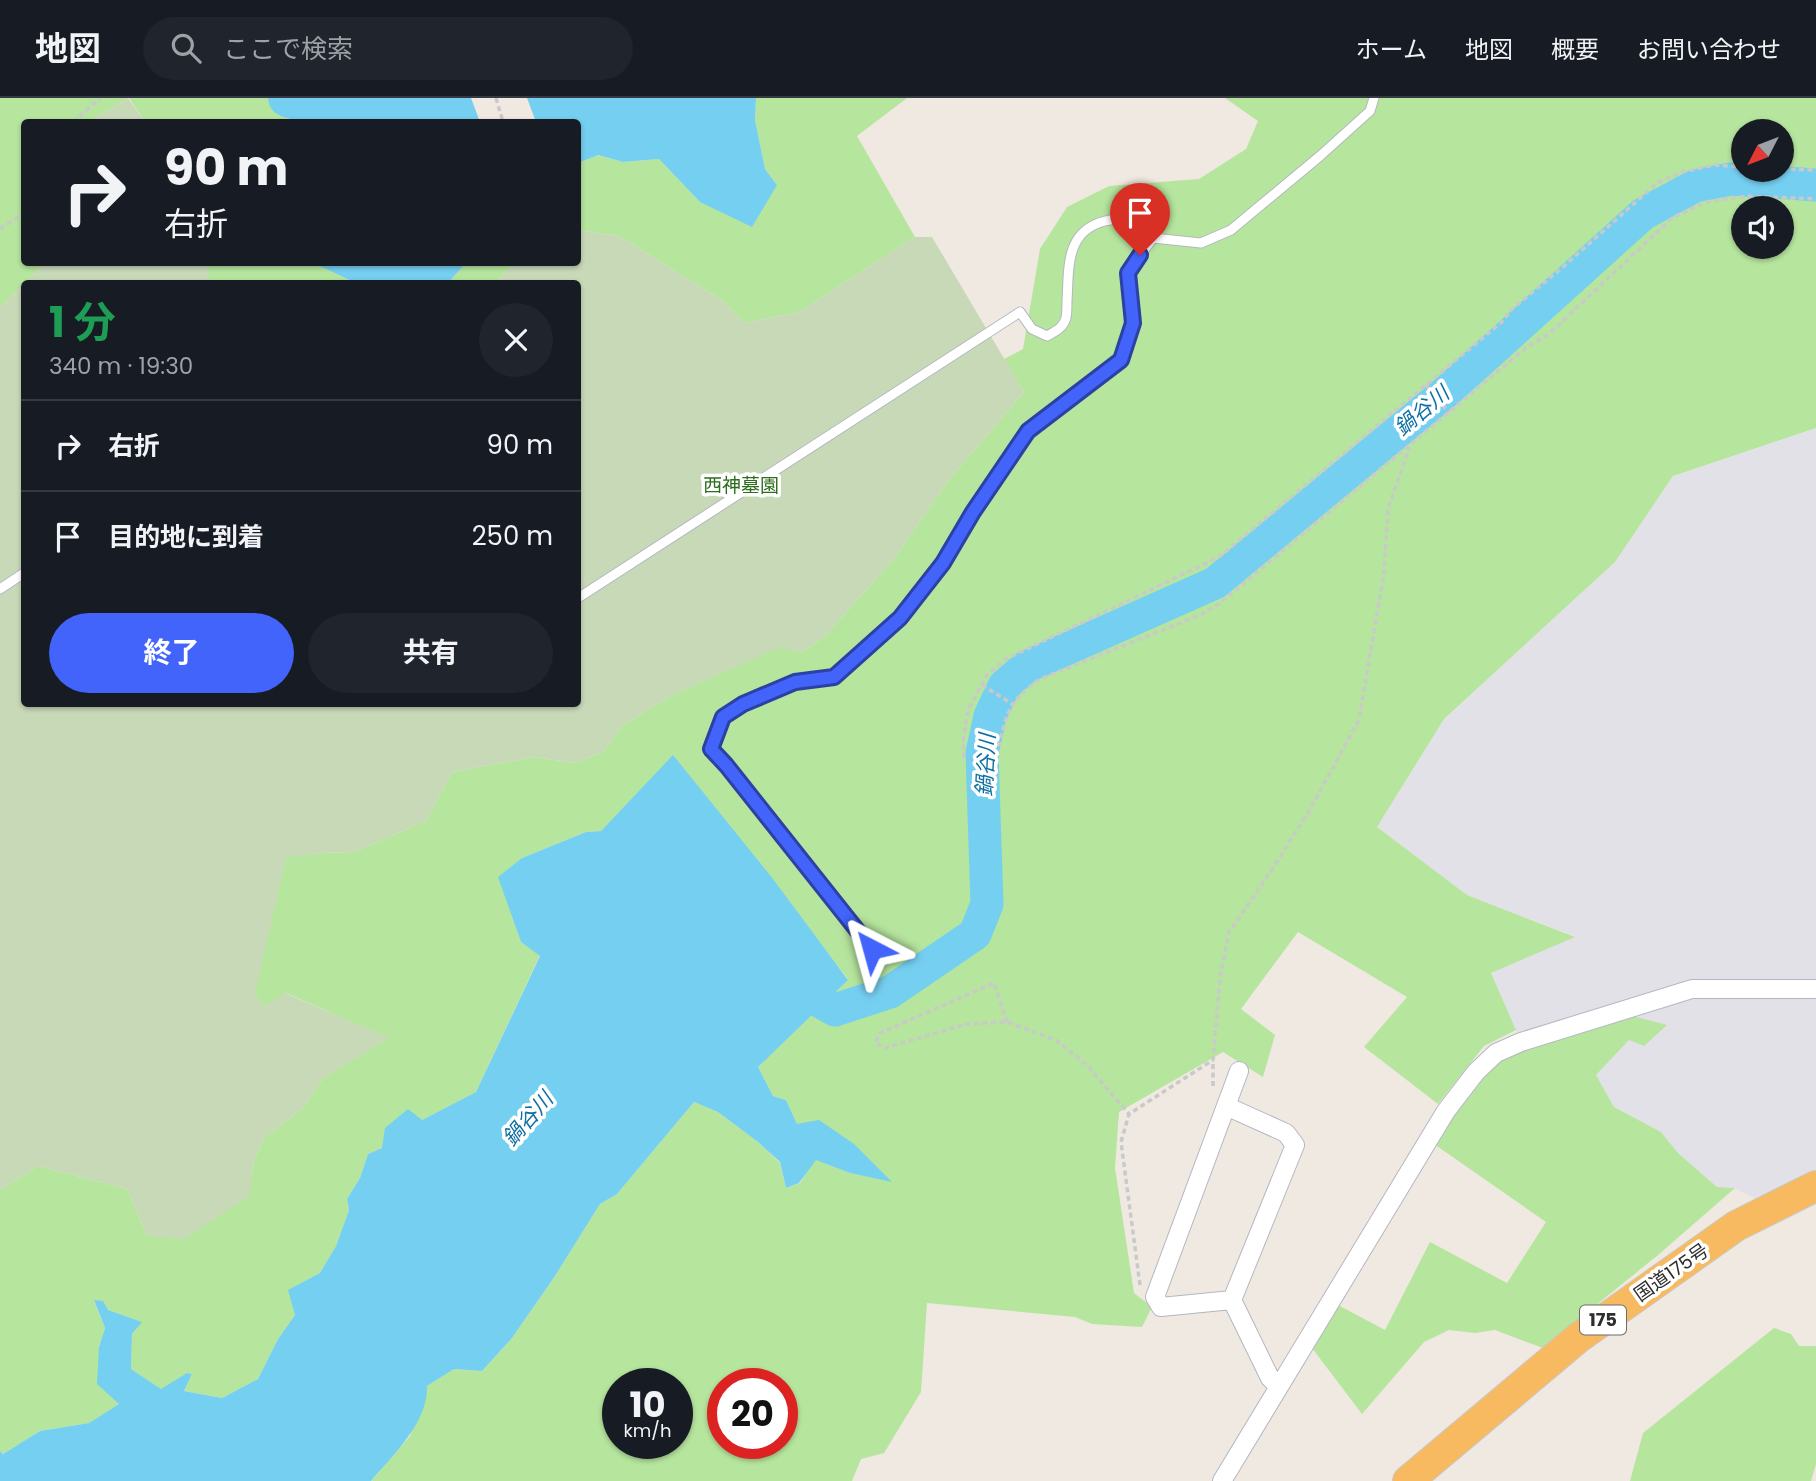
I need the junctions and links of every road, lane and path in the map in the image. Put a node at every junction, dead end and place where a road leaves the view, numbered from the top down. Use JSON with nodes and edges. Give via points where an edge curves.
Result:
{"nodes":[{"id":1,"x":100,"y":98,"type":"edge"},
{"id":2,"x":496,"y":98,"type":"edge"},
{"id":3,"x":1374,"y":98,"type":"edge"},
{"id":4,"x":77,"y":119,"type":"edge"},
{"id":5,"x":502,"y":119,"type":"edge"},
{"id":6,"x":1731,"y":166,"type":"edge"},
{"id":7,"x":1794,"y":169,"type":"edge"},
{"id":8,"x":1816,"y":170,"type":"edge"},
{"id":9,"x":1816,"y":199,"type":"edge"},
{"id":10,"x":21,"y":215,"type":"edge"},
{"id":11,"x":0,"y":229,"type":"edge"},
{"id":12,"x":1153,"y":238,"type":"junction"},
{"id":13,"x":1426,"y":385,"type":"junction"},
{"id":14,"x":1449,"y":413,"type":"junction"},
{"id":15,"x":1410,"y":446,"type":"junction"},
{"id":16,"x":21,"y":575,"type":"edge"},
{"id":17,"x":0,"y":589,"type":"edge"},
{"id":18,"x":581,"y":596,"type":"edge"},
{"id":19,"x":982,"y":685,"type":"junction"},
{"id":20,"x":1012,"y":704,"type":"junction"},
{"id":21,"x":997,"y":755,"type":"dead end"},
{"id":22,"x":964,"y":758,"type":"dead end"},
{"id":23,"x":872,"y":949,"type":"dead end"},
{"id":24,"x":1816,"y":989,"type":"edge"},
{"id":25,"x":1007,"y":1022,"type":"junction"},
{"id":26,"x":1239,"y":1071,"type":"dead end"},
{"id":27,"x":1226,"y":1106,"type":"junction"},
{"id":28,"x":1129,"y":1114,"type":"junction"},
{"id":29,"x":1816,"y":1186,"type":"edge"},
{"id":30,"x":1154,"y":1297,"type":"junction"},
{"id":31,"x":1233,"y":1300,"type":"junction"},
{"id":32,"x":1279,"y":1387,"type":"junction"},
{"id":33,"x":1222,"y":1481,"type":"edge"},
{"id":34,"x":1408,"y":1481,"type":"edge"}],
"edges":[{"from":1,"to":4,"type":"path"},
{"from":2,"to":5,"type":"path"},
{"from":3,"to":12,"type":"lane","via":[[1370,111],[1231,230],[1201,243]]},
{"from":6,"to":13,"type":"path","via":[[1693,169],[1657,183]]},
{"from":7,"to":8,"type":"path"},
{"from":9,"to":14,"type":"path","via":[[1747,196],[1706,202],[1672,218],[1549,334],[1528,346]]},
{"from":10,"to":11,"type":"path"},
{"from":12,"to":18,"type":"lane","via":[[1125,220],[1094,223],[1078,236],[1070,255],[1066,317],[1060,328],[1047,336],[1032,329],[1020,313]]},
{"from":12,"to":23,"type":"lane","via":[[1128,273],[1133,323],[1121,360],[1028,431],[943,563],[900,618],[834,677],[795,682],[723,717],[711,749]]},
{"from":13,"to":14,"type":"path"},
{"from":13,"to":19,"type":"path","via":[[1219,557],[1006,659]]},
{"from":14,"to":15,"type":"path"},
{"from":15,"to":20,"type":"path","via":[[1220,603],[1040,679]]},
{"from":15,"to":28,"type":"path","via":[[1388,509],[1384,573],[1359,720],[1303,821],[1229,932],[1213,1060]]},
{"from":16,"to":17,"type":"lane"},
{"from":19,"to":20,"type":"path"},
{"from":19,"to":22,"type":"path","via":[[968,710]]},
{"from":20,"to":21,"type":"path"},
{"from":24,"to":32,"type":"street","via":[[1692,989],[1496,1053],[1446,1111]]},
{"from":25,"to":25,"type":"path","via":[[967,1024],[885,1048],[875,1043],[880,1033],[994,983]]},
{"from":25,"to":28,"type":"path","via":[[1056,1040],[1087,1065]]},
{"from":26,"to":27,"type":"street"},
{"from":27,"to":30,"type":"street"},
{"from":27,"to":31,"type":"street","via":[[1286,1133],[1294,1145]]},
{"from":28,"to":30,"type":"path","via":[[1121,1142],[1140,1290]]},
{"from":29,"to":34,"type":"highway","name":"国道175号","number":"175","via":[[1736,1226],[1578,1338]]},
{"from":30,"to":31,"type":"street","via":[[1161,1307]]},
{"from":31,"to":32,"type":"street","via":[[1270,1378]]},
{"from":32,"to":33,"type":"street"}]}
